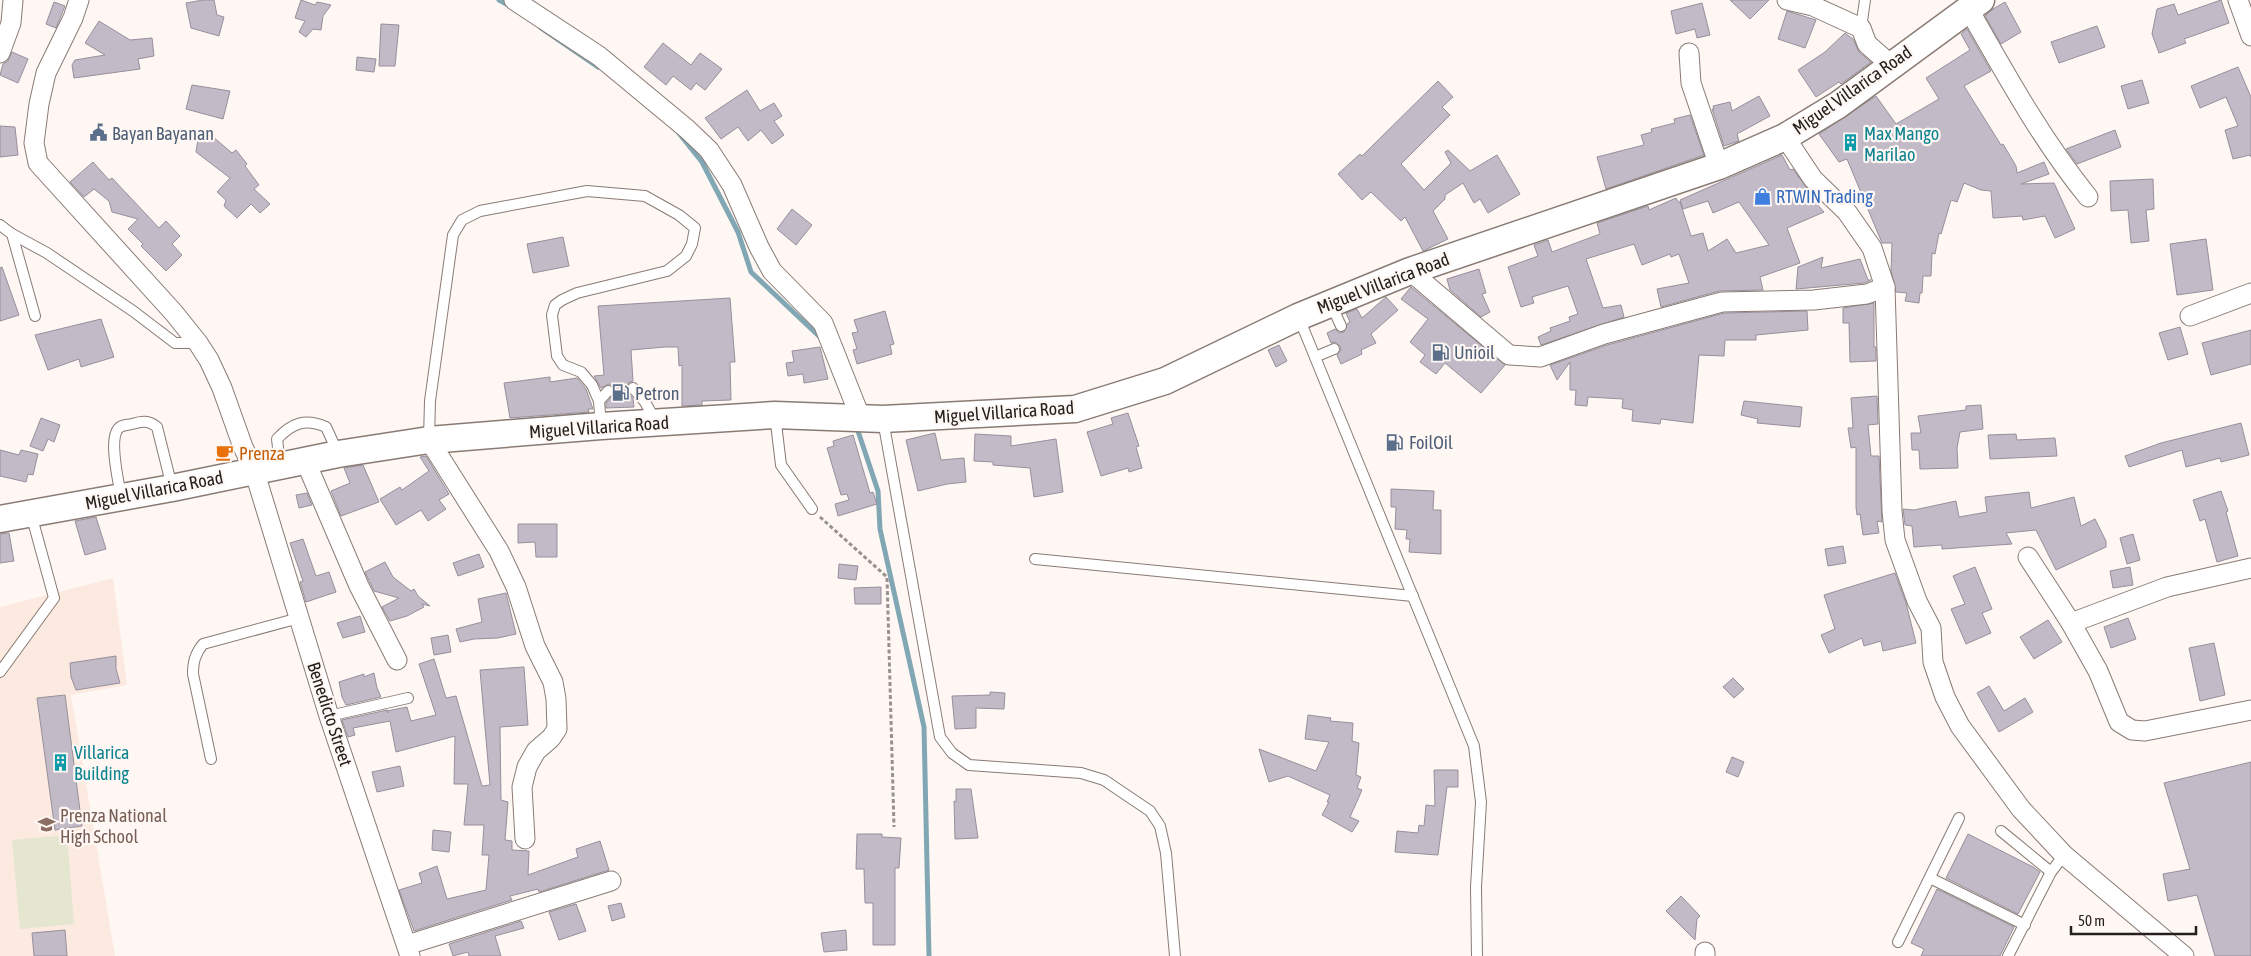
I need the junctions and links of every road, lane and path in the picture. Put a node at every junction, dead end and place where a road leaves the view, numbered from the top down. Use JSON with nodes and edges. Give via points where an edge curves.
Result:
{"nodes":[{"id":1,"x":13,"y":0,"type":"edge"},
{"id":2,"x":79,"y":0,"type":"edge"},
{"id":3,"x":514,"y":0,"type":"edge"},
{"id":4,"x":1787,"y":0,"type":"edge"},
{"id":5,"x":1866,"y":0,"type":"edge"},
{"id":6,"x":2238,"y":0,"type":"edge"},
{"id":7,"x":1975,"y":4,"type":"edge"},
{"id":8,"x":1861,"y":28,"type":"junction"},
{"id":9,"x":2251,"y":36,"type":"edge"},
{"id":10,"x":0,"y":53,"type":"edge"},
{"id":11,"x":1689,"y":53,"type":"dead end"},
{"id":12,"x":1891,"y":65,"type":"junction"},
{"id":13,"x":1785,"y":137,"type":"junction"},
{"id":14,"x":1719,"y":166,"type":"junction"},
{"id":15,"x":2088,"y":197,"type":"dead end"},
{"id":16,"x":0,"y":225,"type":"edge"},
{"id":17,"x":12,"y":234,"type":"junction"},
{"id":18,"x":1410,"y":271,"type":"junction"},
{"id":19,"x":1886,"y":287,"type":"junction"},
{"id":20,"x":2251,"y":293,"type":"edge"},
{"id":21,"x":1330,"y":303,"type":"junction"},
{"id":22,"x":35,"y":316,"type":"dead end"},
{"id":23,"x":2190,"y":316,"type":"dead end"},
{"id":24,"x":1298,"y":317,"type":"junction"},
{"id":25,"x":1341,"y":326,"type":"dead end"},
{"id":26,"x":198,"y":344,"type":"junction"},
{"id":27,"x":1334,"y":349,"type":"dead end"},
{"id":28,"x":1315,"y":357,"type":"junction"},
{"id":29,"x":633,"y":388,"type":"dead end"},
{"id":30,"x":608,"y":391,"type":"dead end"},
{"id":31,"x":600,"y":413,"type":"junction"},
{"id":32,"x":775,"y":416,"type":"junction"},
{"id":33,"x":872,"y":419,"type":"junction"},
{"id":34,"x":656,"y":423,"type":"junction"},
{"id":35,"x":429,"y":440,"type":"junction"},
{"id":36,"x":338,"y":454,"type":"junction"},
{"id":37,"x":305,"y":460,"type":"junction"},
{"id":38,"x":280,"y":465,"type":"junction"},
{"id":39,"x":254,"y":470,"type":"junction"},
{"id":40,"x":172,"y":488,"type":"junction"},
{"id":41,"x":121,"y":498,"type":"junction"},
{"id":42,"x":812,"y":509,"type":"joint"},
{"id":43,"x":31,"y":514,"type":"junction"},
{"id":44,"x":0,"y":519,"type":"edge"},
{"id":45,"x":2028,"y":557,"type":"dead end"},
{"id":46,"x":1035,"y":560,"type":"dead end"},
{"id":47,"x":2251,"y":568,"type":"edge"},
{"id":48,"x":1413,"y":596,"type":"junction"},
{"id":49,"x":299,"y":618,"type":"junction"},
{"id":50,"x":2071,"y":623,"type":"junction"},
{"id":51,"x":397,"y":660,"type":"dead end"},
{"id":52,"x":0,"y":672,"type":"edge"},
{"id":53,"x":408,"y":698,"type":"dead end"},
{"id":54,"x":2251,"y":710,"type":"edge"},
{"id":55,"x":329,"y":716,"type":"junction"},
{"id":56,"x":212,"y":759,"type":"dead end"},
{"id":57,"x":1959,"y":818,"type":"dead end"},
{"id":58,"x":894,"y":827,"type":"dead end"},
{"id":59,"x":2001,"y":831,"type":"dead end"},
{"id":60,"x":525,"y":839,"type":"dead end"},
{"id":61,"x":2064,"y":855,"type":"junction"},
{"id":62,"x":2051,"y":872,"type":"junction"},
{"id":63,"x":1930,"y":878,"type":"junction"},
{"id":64,"x":611,"y":881,"type":"dead end"},
{"id":65,"x":2024,"y":925,"type":"junction"},
{"id":66,"x":1898,"y":942,"type":"dead end"},
{"id":67,"x":408,"y":951,"type":"edge"},
{"id":68,"x":1176,"y":956,"type":"edge"},
{"id":69,"x":1476,"y":956,"type":"edge"},
{"id":70,"x":2008,"y":956,"type":"edge"},
{"id":71,"x":2184,"y":956,"type":"edge"}],
"edges":[{"from":1,"to":10,"type":"street","via":[[11,23]]},
{"from":2,"to":26,"type":"street","name":"Benedicto Street","via":[[46,73],[38,104],[34,143],[38,163],[174,313]]},
{"from":3,"to":33,"type":"street","via":[[600,56],[709,150],[732,185],[772,271],[823,323]]},
{"from":4,"to":8,"type":"street","via":[[1813,6]]},
{"from":5,"to":8,"type":"lane"},
{"from":6,"to":9,"type":"street"},
{"from":7,"to":12,"type":"main road","name":"Miguel Villarica Road"},
{"from":7,"to":15,"type":"street","via":[[2029,114],[2061,164]]},
{"from":8,"to":12,"type":"street","via":[[1867,44]]},
{"from":11,"to":14,"type":"street","via":[[1691,83]]},
{"from":12,"to":13,"type":"main road","name":"Miguel Villarica Road","via":[[1838,105]]},
{"from":13,"to":14,"type":"main road","name":"Miguel Villarica Road"},
{"from":13,"to":19,"type":"street","via":[[1813,180],[1847,212],[1872,248]]},
{"from":14,"to":18,"type":"main road","name":"Miguel Villarica Road"},
{"from":16,"to":17,"type":"lane"},
{"from":17,"to":22,"type":"lane"},
{"from":17,"to":26,"type":"lane","via":[[47,253],[176,343]]},
{"from":18,"to":19,"type":"street","via":[[1509,356],[1540,357],[1604,334],[1722,302],[1814,300],[1867,294]]},
{"from":18,"to":21,"type":"main road","name":"Miguel Villarica Road"},
{"from":19,"to":61,"type":"street","via":[[1894,540],[1931,628],[1933,662],[1945,697],[1960,726],[2021,809]]},
{"from":20,"to":23,"type":"street"},
{"from":21,"to":24,"type":"main road","name":"Miguel Villarica Road"},
{"from":21,"to":25,"type":"lane"},
{"from":24,"to":28,"type":"lane"},
{"from":24,"to":33,"type":"main road","name":"Miguel Villarica Road","via":[[1165,381],[1075,409]]},
{"from":26,"to":39,"type":"street","name":"Benedicto Street","via":[[222,388]]},
{"from":27,"to":28,"type":"lane"},
{"from":28,"to":48,"type":"lane"},
{"from":29,"to":34,"type":"lane"},
{"from":30,"to":31,"type":"lane"},
{"from":31,"to":34,"type":"main road","name":"Miguel Villarica Road"},
{"from":31,"to":35,"type":"main road","name":"Miguel Villarica Road"},
{"from":31,"to":35,"type":"lane","via":[[592,385],[581,372],[563,365],[557,356],[552,315],[555,306],[576,293],[667,271],[686,256],[695,228],[645,196],[587,191],[480,211],[462,220],[453,235],[430,401]]},
{"from":32,"to":33,"type":"main road","name":"Miguel Villarica Road"},
{"from":32,"to":34,"type":"main road","name":"Miguel Villarica Road"},
{"from":32,"to":42,"type":"lane","via":[[781,465]]},
{"from":33,"to":68,"type":"lane","via":[[940,738],[952,753],[969,765],[1081,773],[1104,780],[1150,810],[1160,826],[1166,853]]},
{"from":35,"to":36,"type":"main road","name":"Miguel Villarica Road"},
{"from":35,"to":60,"type":"street","via":[[499,551],[516,587],[535,646],[553,682],[557,729],[536,751],[522,787]]},
{"from":36,"to":37,"type":"main road","name":"Miguel Villarica Road"},
{"from":36,"to":38,"type":"lane","via":[[326,427],[312,421],[289,427],[277,439]]},
{"from":37,"to":38,"type":"main road","name":"Miguel Villarica Road"},
{"from":37,"to":51,"type":"street","via":[[359,586]]},
{"from":38,"to":39,"type":"main road","name":"Miguel Villarica Road"},
{"from":39,"to":40,"type":"main road","name":"Miguel Villarica Road"},
{"from":39,"to":49,"type":"street","name":"Benedicto Street"},
{"from":40,"to":41,"type":"main road","name":"Miguel Villarica Road"},
{"from":40,"to":41,"type":"lane","via":[[158,427],[143,421],[120,427],[116,433],[114,444]]},
{"from":41,"to":43,"type":"main road","name":"Miguel Villarica Road"},
{"from":42,"to":58,"type":"path","via":[[886,577]]},
{"from":43,"to":44,"type":"main road","name":"Miguel Villarica Road"},
{"from":43,"to":52,"type":"lane","via":[[54,598]]},
{"from":45,"to":50,"type":"street"},
{"from":46,"to":48,"type":"lane"},
{"from":47,"to":50,"type":"street","via":[[2167,587]]},
{"from":48,"to":69,"type":"lane","via":[[1474,746],[1481,802]]},
{"from":49,"to":55,"type":"street","name":"Benedicto Street"},
{"from":49,"to":56,"type":"lane","via":[[203,644],[196,653],[193,674]]},
{"from":50,"to":54,"type":"street","via":[[2098,671],[2116,717],[2126,728],[2145,731]]},
{"from":53,"to":55,"type":"lane"},
{"from":55,"to":67,"type":"street","name":"Benedicto Street"},
{"from":57,"to":63,"type":"lane"},
{"from":59,"to":62,"type":"lane"},
{"from":61,"to":62,"type":"lane"},
{"from":61,"to":71,"type":"street"},
{"from":62,"to":65,"type":"lane"},
{"from":63,"to":65,"type":"lane"},
{"from":63,"to":66,"type":"lane"},
{"from":64,"to":67,"type":"street"},
{"from":65,"to":70,"type":"lane"}]}
